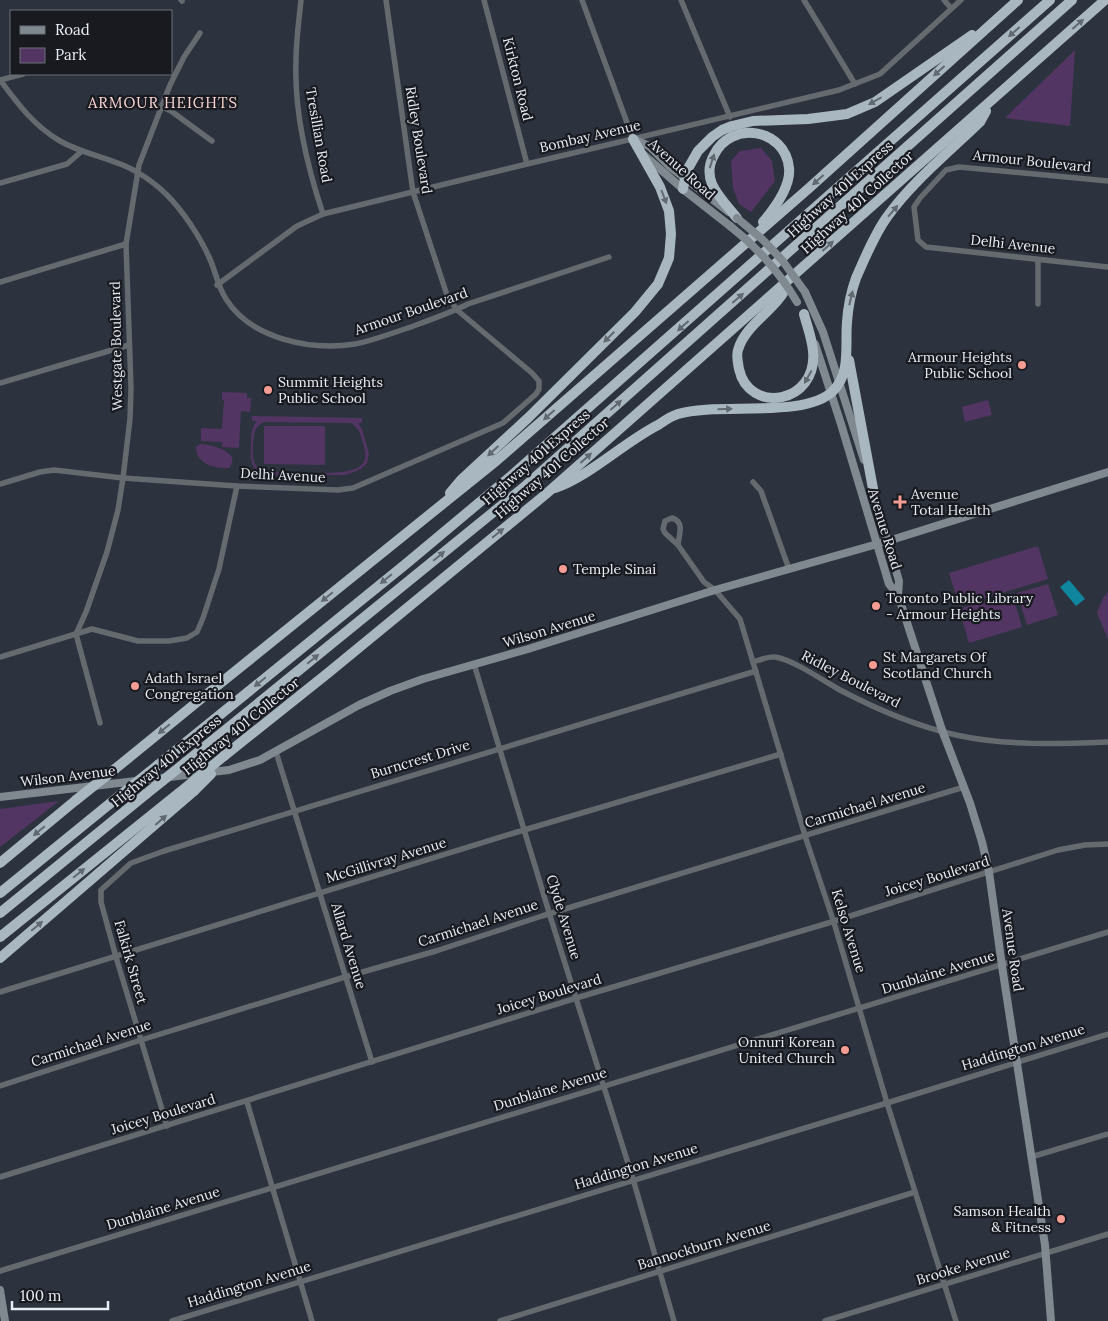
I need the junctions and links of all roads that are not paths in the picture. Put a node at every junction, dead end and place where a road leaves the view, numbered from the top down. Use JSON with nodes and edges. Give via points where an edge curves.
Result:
{"nodes":[{"id":1,"x":301,"y":0,"type":"edge"},
{"id":2,"x":386,"y":0,"type":"edge"},
{"id":3,"x":484,"y":0,"type":"edge"},
{"id":4,"x":582,"y":0,"type":"edge"},
{"id":5,"x":681,"y":0,"type":"edge"},
{"id":6,"x":804,"y":0,"type":"edge"},
{"id":7,"x":944,"y":0,"type":"edge"},
{"id":8,"x":961,"y":0,"type":"edge"},
{"id":9,"x":1018,"y":0,"type":"edge"},
{"id":10,"x":1050,"y":0,"type":"edge"},
{"id":11,"x":1072,"y":0,"type":"edge"},
{"id":12,"x":1105,"y":0,"type":"edge"},
{"id":13,"x":951,"y":8,"type":"junction"},
{"id":14,"x":988,"y":27,"type":"junction"},
{"id":15,"x":200,"y":33,"type":"dead end"},
{"id":16,"x":19,"y":75,"type":"edge"},
{"id":17,"x":0,"y":80,"type":"edge"},
{"id":18,"x":856,"y":84,"type":"junction"},
{"id":19,"x":990,"y":103,"type":"junction"},
{"id":20,"x":161,"y":106,"type":"junction"},
{"id":21,"x":730,"y":117,"type":"junction"},
{"id":22,"x":633,"y":139,"type":"junction"},
{"id":23,"x":212,"y":141,"type":"dead end"},
{"id":24,"x":82,"y":151,"type":"junction"},
{"id":25,"x":527,"y":164,"type":"junction"},
{"id":26,"x":138,"y":172,"type":"junction"},
{"id":27,"x":684,"y":178,"type":"junction"},
{"id":28,"x":1108,"y":181,"type":"edge"},
{"id":29,"x":0,"y":183,"type":"edge"},
{"id":30,"x":683,"y":189,"type":"junction"},
{"id":31,"x":413,"y":192,"type":"junction"},
{"id":32,"x":323,"y":214,"type":"junction"},
{"id":33,"x":733,"y":222,"type":"junction"},
{"id":34,"x":918,"y":240,"type":"joint"},
{"id":35,"x":126,"y":244,"type":"junction"},
{"id":36,"x":743,"y":245,"type":"junction"},
{"id":37,"x":609,"y":257,"type":"dead end"},
{"id":38,"x":1038,"y":260,"type":"junction"},
{"id":39,"x":1108,"y":267,"type":"edge"},
{"id":40,"x":792,"y":278,"type":"junction"},
{"id":41,"x":0,"y":282,"type":"edge"},
{"id":42,"x":217,"y":285,"type":"junction"},
{"id":43,"x":1038,"y":304,"type":"dead end"},
{"id":44,"x":457,"y":310,"type":"junction"},
{"id":45,"x":804,"y":314,"type":"junction"},
{"id":46,"x":129,"y":345,"type":"junction"},
{"id":47,"x":846,"y":346,"type":"junction"},
{"id":48,"x":0,"y":383,"type":"edge"},
{"id":49,"x":840,"y":383,"type":"junction"},
{"id":50,"x":539,"y":389,"type":"joint"},
{"id":51,"x":831,"y":393,"type":"junction"},
{"id":52,"x":1108,"y":472,"type":"edge"},
{"id":53,"x":123,"y":478,"type":"junction"},
{"id":54,"x":753,"y":482,"type":"dead end"},
{"id":55,"x":0,"y":484,"type":"edge"},
{"id":56,"x":237,"y":486,"type":"junction"},
{"id":57,"x":550,"y":490,"type":"junction"},
{"id":58,"x":874,"y":494,"type":"junction"},
{"id":59,"x":434,"y":512,"type":"junction"},
{"id":60,"x":888,"y":541,"type":"junction"},
{"id":61,"x":678,"y":544,"type":"dead end"},
{"id":62,"x":876,"y":544,"type":"junction"},
{"id":63,"x":789,"y":569,"type":"junction"},
{"id":64,"x":715,"y":590,"type":"junction"},
{"id":65,"x":898,"y":595,"type":"junction"},
{"id":66,"x":76,"y":634,"type":"junction"},
{"id":67,"x":0,"y":657,"type":"edge"},
{"id":68,"x":753,"y":662,"type":"junction"},
{"id":69,"x":474,"y":664,"type":"junction"},
{"id":70,"x":756,"y":671,"type":"junction"},
{"id":71,"x":100,"y":723,"type":"dead end"},
{"id":72,"x":942,"y":730,"type":"junction"},
{"id":73,"x":1108,"y":742,"type":"edge"},
{"id":74,"x":500,"y":748,"type":"junction"},
{"id":75,"x":276,"y":752,"type":"junction"},
{"id":76,"x":781,"y":754,"type":"junction"},
{"id":77,"x":228,"y":755,"type":"junction"},
{"id":78,"x":964,"y":787,"type":"junction"},
{"id":79,"x":0,"y":797,"type":"edge"},
{"id":80,"x":294,"y":810,"type":"junction"},
{"id":81,"x":525,"y":830,"type":"junction"},
{"id":82,"x":806,"y":836,"type":"junction"},
{"id":83,"x":1108,"y":844,"type":"edge"},
{"id":84,"x":0,"y":863,"type":"edge"},
{"id":85,"x":989,"y":872,"type":"junction"},
{"id":86,"x":101,"y":890,"type":"joint"},
{"id":87,"x":0,"y":892,"type":"edge"},
{"id":88,"x":320,"y":893,"type":"junction"},
{"id":89,"x":550,"y":913,"type":"junction"},
{"id":90,"x":0,"y":914,"type":"edge"},
{"id":91,"x":834,"y":921,"type":"junction"},
{"id":92,"x":1108,"y":932,"type":"edge"},
{"id":93,"x":0,"y":937,"type":"edge"},
{"id":94,"x":116,"y":957,"type":"junction"},
{"id":95,"x":0,"y":958,"type":"edge"},
{"id":96,"x":1002,"y":966,"type":"junction"},
{"id":97,"x":345,"y":977,"type":"junction"},
{"id":98,"x":0,"y":992,"type":"edge"},
{"id":99,"x":576,"y":999,"type":"junction"},
{"id":100,"x":859,"y":1008,"type":"junction"},
{"id":101,"x":1108,"y":1034,"type":"edge"},
{"id":102,"x":141,"y":1040,"type":"junction"},
{"id":103,"x":372,"y":1062,"type":"junction"},
{"id":104,"x":1017,"y":1062,"type":"junction"},
{"id":105,"x":0,"y":1086,"type":"edge"},
{"id":106,"x":604,"y":1086,"type":"junction"},
{"id":107,"x":247,"y":1102,"type":"junction"},
{"id":108,"x":887,"y":1103,"type":"junction"},
{"id":109,"x":167,"y":1126,"type":"junction"},
{"id":110,"x":1108,"y":1134,"type":"edge"},
{"id":111,"x":1031,"y":1157,"type":"junction"},
{"id":112,"x":0,"y":1177,"type":"edge"},
{"id":113,"x":633,"y":1179,"type":"junction"},
{"id":114,"x":272,"y":1188,"type":"junction"},
{"id":115,"x":915,"y":1192,"type":"junction"},
{"id":116,"x":1108,"y":1234,"type":"edge"},
{"id":117,"x":1046,"y":1253,"type":"junction"},
{"id":118,"x":0,"y":1271,"type":"edge"},
{"id":119,"x":659,"y":1272,"type":"junction"},
{"id":120,"x":300,"y":1282,"type":"junction"},
{"id":121,"x":944,"y":1284,"type":"junction"},
{"id":122,"x":0,"y":1290,"type":"edge"},
{"id":123,"x":5,"y":1321,"type":"edge"},
{"id":124,"x":172,"y":1321,"type":"edge"},
{"id":125,"x":312,"y":1321,"type":"edge"},
{"id":126,"x":500,"y":1321,"type":"edge"},
{"id":127,"x":674,"y":1321,"type":"edge"},
{"id":128,"x":824,"y":1321,"type":"edge"},
{"id":129,"x":956,"y":1321,"type":"edge"},
{"id":130,"x":1051,"y":1321,"type":"edge"}],
"edges":[{"from":1,"to":32,"type":"street","name":"Tresillian Road","via":[[296,62],[298,106],[309,165]]},
{"from":2,"to":31,"type":"street","name":"Ridley Boulevard"},
{"from":3,"to":25,"type":"street","name":"Kirkton Road"},
{"from":4,"to":22,"type":"street"},
{"from":5,"to":21,"type":"street"},
{"from":6,"to":18,"type":"street"},
{"from":7,"to":13,"type":"street"},
{"from":8,"to":13,"type":"street","name":"Bombay Avenue"},
{"from":9,"to":14,"type":"highway"},
{"from":10,"to":87,"type":"highway","name":"Highway 401 Express","one_way":true,"bridge":true,"via":[[518,470]]},
{"from":90,"to":11,"type":"highway","name":"Highway 401 Express","one_way":true,"bridge":true,"via":[[523,488]]},
{"from":19,"to":12,"type":"highway","name":"Highway 401 Collector","one_way":true},
{"from":13,"to":18,"type":"street","name":"Bombay Avenue","via":[[880,74]]},
{"from":14,"to":27,"type":"highway","one_way":true,"via":[[875,102],[846,114],[752,121],[722,130],[698,151]]},
{"from":14,"to":36,"type":"highway","one_way":true},
{"from":15,"to":20,"type":"street","name":"Westgate Boulevard","via":[[184,57]]},
{"from":16,"to":17,"type":"street"},
{"from":17,"to":24,"type":"street","name":"Armour Boulevard","via":[[20,108],[43,129]]},
{"from":18,"to":21,"type":"street","name":"Bombay Avenue"},
{"from":40,"to":19,"type":"highway","name":"Highway 401 Collector","one_way":true},
{"from":47,"to":19,"type":"highway","one_way":true,"via":[[850,300],[856,280],[887,218],[915,185],[980,122]]},
{"from":20,"to":23,"type":"street"},
{"from":20,"to":26,"type":"street","name":"Westgate Boulevard"},
{"from":21,"to":22,"type":"street","name":"Bombay Avenue"},
{"from":22,"to":25,"type":"street","name":"Bombay Avenue"},
{"from":22,"to":27,"type":"main road","name":"Avenue Road","via":[[649,146]]},
{"from":22,"to":30,"type":"main road","name":"Avenue Road","via":[[644,155]]},
{"from":22,"to":59,"type":"highway","one_way":true,"via":[[659,184],[669,210],[669,258],[658,284],[635,312],[461,480]]},
{"from":24,"to":26,"type":"street","name":"Armour Boulevard"},
{"from":24,"to":29,"type":"street","via":[[67,164]]},
{"from":25,"to":31,"type":"street","name":"Bombay Avenue"},
{"from":26,"to":35,"type":"street","name":"Westgate Boulevard"},
{"from":26,"to":42,"type":"street","name":"Armour Boulevard","via":[[167,195],[192,228],[209,258]]},
{"from":27,"to":30,"type":"highway"},
{"from":27,"to":33,"type":"main road","name":"Avenue Road"},
{"from":28,"to":34,"type":"street","name":"Armour Boulevard","via":[[959,167],[946,170],[914,207]]},
{"from":30,"to":33,"type":"main road","name":"Avenue Road"},
{"from":31,"to":32,"type":"street","name":"Bombay Avenue"},
{"from":31,"to":44,"type":"street","name":"Ridley Boulevard","via":[[447,295]]},
{"from":32,"to":42,"type":"street","name":"Bombay Avenue","via":[[297,226]]},
{"from":33,"to":36,"type":"highway","one_way":true,"via":[[712,184],[710,162],[724,140],[748,132],[763,134],[777,143],[786,157],[789,169],[787,182],[769,214]]},
{"from":33,"to":45,"type":"main road","name":"Avenue Road","bridge":true,"via":[[775,270]]},
{"from":33,"to":49,"type":"main road","name":"Avenue Road","bridge":true,"via":[[770,247],[805,292]]},
{"from":34,"to":38,"type":"street","name":"Delhi Avenue","via":[[926,247]]},
{"from":35,"to":41,"type":"street"},
{"from":35,"to":46,"type":"street","name":"Westgate Boulevard"},
{"from":36,"to":59,"type":"highway","one_way":true},
{"from":37,"to":44,"type":"street","name":"Armour Boulevard"},
{"from":38,"to":39,"type":"street","name":"Delhi Avenue"},
{"from":38,"to":43,"type":"street"},
{"from":45,"to":40,"type":"highway","one_way":true,"via":[[814,352],[812,372],[798,390],[786,396],[760,395],[746,385],[738,365],[737,350],[746,335],[784,293]]},
{"from":57,"to":40,"type":"highway","name":"Highway 401 Collector","one_way":true},
{"from":42,"to":44,"type":"street","name":"Armour Boulevard","via":[[227,302],[260,330],[306,344],[333,346],[363,342]]},
{"from":44,"to":50,"type":"street","name":"Ridley Boulevard","via":[[532,374],[539,381]]},
{"from":45,"to":51,"type":"main road","name":"Avenue Road"},
{"from":46,"to":48,"type":"street"},
{"from":46,"to":53,"type":"street","name":"Westgate Boulevard","via":[[130,419]]},
{"from":47,"to":49,"type":"highway","via":[[845,368]]},
{"from":47,"to":58,"type":"highway"},
{"from":49,"to":51,"type":"highway"},
{"from":49,"to":58,"type":"main road","name":"Avenue Road"},
{"from":50,"to":56,"type":"street","name":"Delhi Avenue","via":[[503,423],[353,488]]},
{"from":57,"to":51,"type":"highway","one_way":true,"via":[[571,483],[637,436],[677,414],[705,409],[794,407],[824,399]]},
{"from":51,"to":62,"type":"main road","name":"Avenue Road"},
{"from":52,"to":60,"type":"main road","name":"Wilson Avenue"},
{"from":53,"to":55,"type":"street","name":"Delhi Avenue","via":[[54,470]]},
{"from":53,"to":56,"type":"street","name":"Delhi Avenue"},
{"from":53,"to":66,"type":"street","name":"Westgate Boulevard","via":[[107,552]]},
{"from":54,"to":63,"type":"street","via":[[761,491]]},
{"from":56,"to":66,"type":"street","via":[[219,569],[197,632],[169,641],[138,641],[92,629]]},
{"from":77,"to":57,"type":"highway","name":"Highway 401 Collector","one_way":true},
{"from":58,"to":60,"type":"main road","name":"Avenue Road"},
{"from":59,"to":84,"type":"highway","one_way":true,"bridge":true},
{"from":60,"to":62,"type":"main road","name":"Wilson Avenue"},
{"from":60,"to":65,"type":"main road","name":"Avenue Road","via":[[898,581]]},
{"from":61,"to":64,"type":"street","via":[[704,582]]},
{"from":62,"to":63,"type":"main road","name":"Wilson Avenue"},
{"from":62,"to":65,"type":"main road","name":"Avenue Road","via":[[889,584]]},
{"from":63,"to":64,"type":"main road","name":"Wilson Avenue"},
{"from":64,"to":68,"type":"street","via":[[740,619]]},
{"from":64,"to":69,"type":"main road","name":"Wilson Avenue"},
{"from":65,"to":72,"type":"main road","name":"Avenue Road"},
{"from":66,"to":67,"type":"street"},
{"from":66,"to":71,"type":"street"},
{"from":68,"to":70,"type":"street","name":"Kelso Avenue"},
{"from":68,"to":72,"type":"street","name":"Ridley Boulevard","via":[[775,657],[789,661],[878,708]]},
{"from":69,"to":74,"type":"street","name":"Clyde Avenue"},
{"from":69,"to":75,"type":"main road","name":"Wilson Avenue","via":[[390,691]]},
{"from":70,"to":74,"type":"street","name":"Burncrest Drive"},
{"from":70,"to":76,"type":"street","name":"Kelso Avenue"},
{"from":72,"to":73,"type":"street","name":"Ridley Boulevard","via":[[957,735],[1032,744]]},
{"from":72,"to":78,"type":"main road","name":"Avenue Road"},
{"from":74,"to":80,"type":"street","name":"Burncrest Drive"},
{"from":74,"to":81,"type":"street","name":"Clyde Avenue"},
{"from":75,"to":79,"type":"main road","name":"Wilson Avenue","via":[[229,770]]},
{"from":75,"to":80,"type":"street","name":"Allard Avenue"},
{"from":76,"to":81,"type":"street","name":"McGillivray Avenue"},
{"from":76,"to":82,"type":"street","name":"Kelso Avenue"},
{"from":93,"to":77,"type":"highway","name":"Highway 401 Collector","one_way":true,"bridge":true},
{"from":95,"to":77,"type":"highway","one_way":true,"bridge":true,"via":[[194,791]]},
{"from":78,"to":82,"type":"street","name":"Carmichael Avenue"},
{"from":78,"to":85,"type":"main road","name":"Avenue Road"},
{"from":80,"to":86,"type":"street","name":"Burncrest Drive","via":[[131,863]]},
{"from":80,"to":88,"type":"street","name":"Allard Avenue"},
{"from":81,"to":88,"type":"street","name":"McGillivray Avenue"},
{"from":81,"to":89,"type":"street","name":"Clyde Avenue"},
{"from":82,"to":89,"type":"street","name":"Carmichael Avenue"},
{"from":82,"to":91,"type":"street","name":"Kelso Avenue"},
{"from":83,"to":85,"type":"street","name":"Joicey Boulevard","via":[[1063,849]]},
{"from":85,"to":91,"type":"street","name":"Joicey Boulevard"},
{"from":85,"to":96,"type":"main road","name":"Avenue Road"},
{"from":86,"to":94,"type":"street","name":"Falkirk Street","via":[[101,902]]},
{"from":88,"to":94,"type":"street","name":"McGillivray Avenue"},
{"from":88,"to":97,"type":"street","name":"Allard Avenue"},
{"from":89,"to":97,"type":"street","name":"Carmichael Avenue"},
{"from":89,"to":99,"type":"street","name":"Clyde Avenue"},
{"from":91,"to":99,"type":"street","name":"Joicey Boulevard"},
{"from":91,"to":100,"type":"street","name":"Kelso Avenue"},
{"from":92,"to":96,"type":"street","name":"Dunblaine Avenue"},
{"from":94,"to":98,"type":"street","name":"McGillivray Avenue"},
{"from":94,"to":102,"type":"street","name":"Falkirk Street"},
{"from":96,"to":100,"type":"street","name":"Dunblaine Avenue"},
{"from":96,"to":104,"type":"main road","name":"Avenue Road"},
{"from":97,"to":102,"type":"street","name":"Carmichael Avenue"},
{"from":97,"to":103,"type":"street","name":"Allard Avenue"},
{"from":99,"to":103,"type":"street","name":"Joicey Boulevard"},
{"from":99,"to":106,"type":"street","name":"Clyde Avenue"},
{"from":100,"to":106,"type":"street","name":"Dunblaine Avenue"},
{"from":100,"to":108,"type":"street","name":"Kelso Avenue"},
{"from":101,"to":104,"type":"street","name":"Haddington Avenue"},
{"from":102,"to":105,"type":"street","name":"Carmichael Avenue"},
{"from":102,"to":109,"type":"street","name":"Falkirk Street"},
{"from":103,"to":107,"type":"street","name":"Joicey Boulevard"},
{"from":104,"to":108,"type":"street","name":"Haddington Avenue"},
{"from":104,"to":111,"type":"main road","name":"Avenue Road"},
{"from":106,"to":113,"type":"street","name":"Clyde Avenue"},
{"from":106,"to":114,"type":"street","name":"Dunblaine Avenue"},
{"from":107,"to":109,"type":"street","name":"Joicey Boulevard"},
{"from":107,"to":114,"type":"street"},
{"from":108,"to":113,"type":"street","name":"Haddington Avenue"},
{"from":108,"to":115,"type":"street","name":"Kelso Avenue"},
{"from":109,"to":112,"type":"street","name":"Joicey Boulevard"},
{"from":110,"to":111,"type":"street"},
{"from":111,"to":117,"type":"main road","name":"Avenue Road"},
{"from":113,"to":119,"type":"street","name":"Clyde Avenue"},
{"from":113,"to":120,"type":"street","name":"Haddington Avenue"},
{"from":114,"to":118,"type":"street","name":"Dunblaine Avenue"},
{"from":114,"to":120,"type":"street"},
{"from":115,"to":119,"type":"street","name":"Bannockburn Avenue"},
{"from":115,"to":121,"type":"street","name":"Kelso Avenue"},
{"from":116,"to":117,"type":"street","name":"Brooke Avenue"},
{"from":117,"to":121,"type":"street","name":"Brooke Avenue"},
{"from":117,"to":130,"type":"main road","name":"Avenue Road"},
{"from":119,"to":126,"type":"street","name":"Bannockburn Avenue"},
{"from":119,"to":127,"type":"street","name":"Clyde Avenue"},
{"from":120,"to":124,"type":"street","name":"Haddington Avenue"},
{"from":120,"to":125,"type":"street"},
{"from":121,"to":128,"type":"street","name":"Brooke Avenue"},
{"from":121,"to":129,"type":"street","name":"Kelso Avenue"},
{"from":122,"to":123,"type":"main road"}]}
